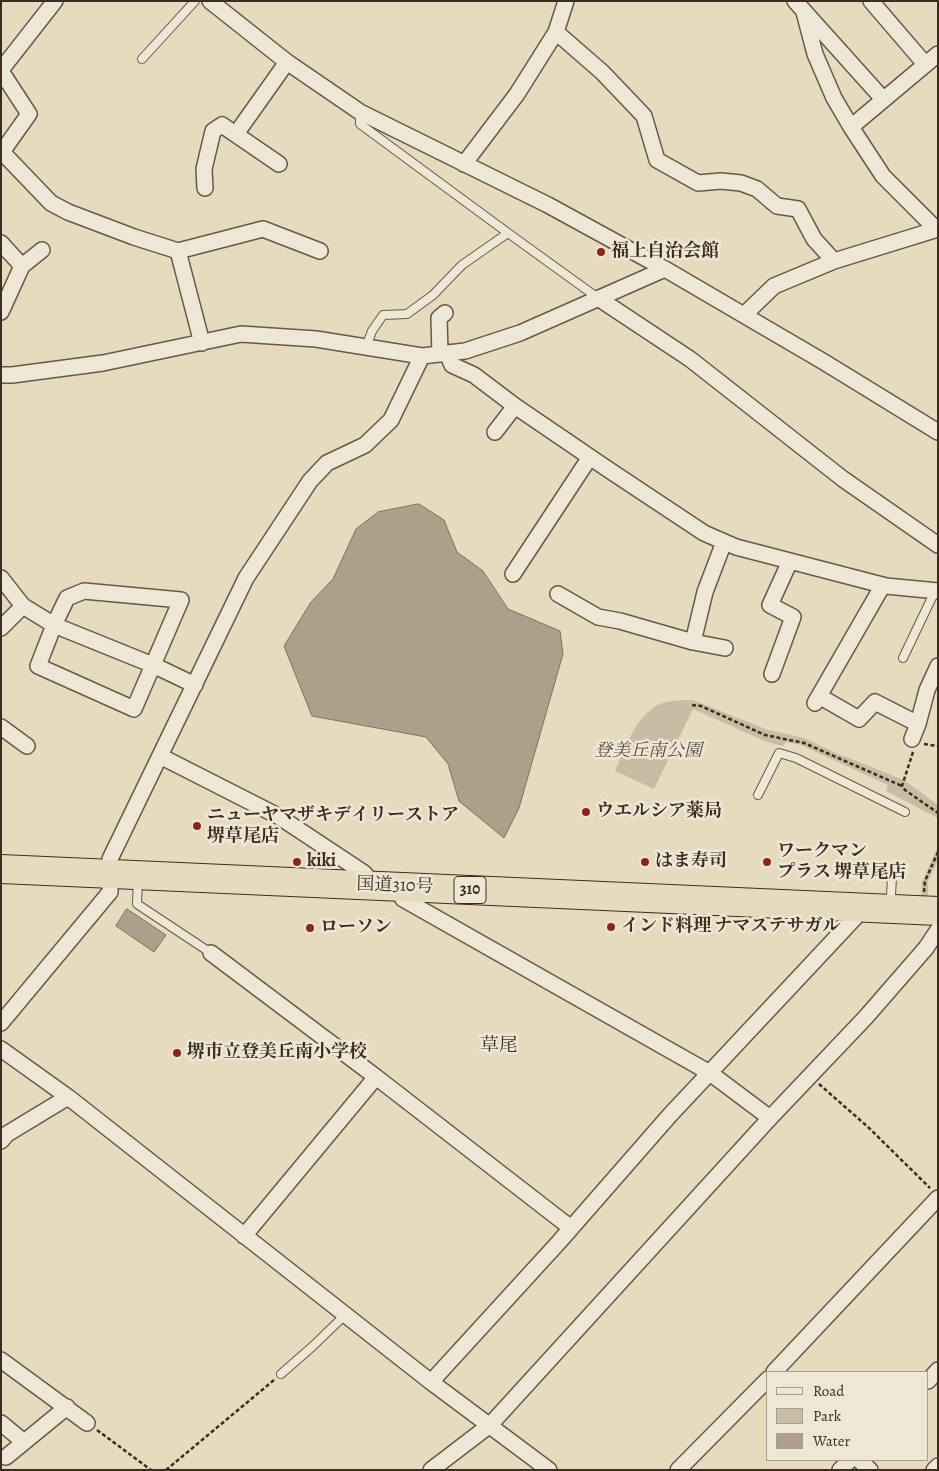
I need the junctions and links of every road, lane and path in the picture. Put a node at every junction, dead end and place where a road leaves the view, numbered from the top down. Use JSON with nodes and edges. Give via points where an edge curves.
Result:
{"nodes":[{"id":1,"x":55,"y":1,"type":"edge"},
{"id":2,"x":195,"y":1,"type":"edge"},
{"id":3,"x":210,"y":1,"type":"edge"},
{"id":4,"x":566,"y":1,"type":"edge"},
{"id":5,"x":871,"y":1,"type":"edge"},
{"id":6,"x":799,"y":7,"type":"edge"},
{"id":7,"x":556,"y":32,"type":"junction"},
{"id":8,"x":938,"y":54,"type":"edge"},
{"id":9,"x":142,"y":59,"type":"dead end"},
{"id":10,"x":287,"y":62,"type":"junction"},
{"id":11,"x":925,"y":64,"type":"junction"},
{"id":12,"x":1,"y":71,"type":"edge"},
{"id":13,"x":883,"y":99,"type":"junction"},
{"id":14,"x":360,"y":112,"type":"junction"},
{"id":15,"x":851,"y":127,"type":"junction"},
{"id":16,"x":236,"y":134,"type":"junction"},
{"id":17,"x":279,"y":164,"type":"dead end"},
{"id":18,"x":464,"y":164,"type":"junction"},
{"id":19,"x":205,"y":188,"type":"dead end"},
{"id":20,"x":937,"y":229,"type":"edge"},
{"id":21,"x":508,"y":233,"type":"junction"},
{"id":22,"x":1,"y":243,"type":"edge"},
{"id":23,"x":42,"y":250,"type":"dead end"},
{"id":24,"x":178,"y":251,"type":"junction"},
{"id":25,"x":320,"y":251,"type":"dead end"},
{"id":26,"x":834,"y":262,"type":"junction"},
{"id":27,"x":22,"y":266,"type":"junction"},
{"id":28,"x":665,"y":269,"type":"junction"},
{"id":29,"x":598,"y":298,"type":"junction"},
{"id":30,"x":1,"y":312,"type":"edge"},
{"id":31,"x":445,"y":314,"type":"dead end"},
{"id":32,"x":744,"y":315,"type":"junction"},
{"id":33,"x":202,"y":342,"type":"junction"},
{"id":34,"x":366,"y":347,"type":"junction"},
{"id":35,"x":443,"y":354,"type":"junction"},
{"id":36,"x":422,"y":356,"type":"junction"},
{"id":37,"x":1,"y":375,"type":"edge"},
{"id":38,"x":515,"y":406,"type":"junction"},
{"id":39,"x":496,"y":432,"type":"dead end"},
{"id":40,"x":938,"y":432,"type":"edge"},
{"id":41,"x":590,"y":457,"type":"junction"},
{"id":42,"x":724,"y":542,"type":"junction"},
{"id":43,"x":938,"y":545,"type":"edge"},
{"id":44,"x":790,"y":561,"type":"junction"},
{"id":45,"x":513,"y":574,"type":"dead end"},
{"id":46,"x":1,"y":578,"type":"edge"},
{"id":47,"x":883,"y":585,"type":"junction"},
{"id":48,"x":936,"y":591,"type":"edge"},
{"id":49,"x":558,"y":594,"type":"dead end"},
{"id":50,"x":23,"y":606,"type":"junction"},
{"id":51,"x":54,"y":625,"type":"junction"},
{"id":52,"x":1,"y":628,"type":"edge"},
{"id":53,"x":693,"y":642,"type":"junction"},
{"id":54,"x":725,"y":648,"type":"dead end"},
{"id":55,"x":903,"y":658,"type":"dead end"},
{"id":56,"x":153,"y":665,"type":"junction"},
{"id":57,"x":938,"y":666,"type":"edge"},
{"id":58,"x":772,"y":674,"type":"dead end"},
{"id":59,"x":195,"y":685,"type":"junction"},
{"id":60,"x":933,"y":693,"type":"edge"},
{"id":61,"x":692,"y":705,"type":"dead end"},
{"id":62,"x":918,"y":724,"type":"junction"},
{"id":63,"x":1,"y":728,"type":"edge"},
{"id":64,"x":912,"y":739,"type":"dead end"},
{"id":65,"x":27,"y":746,"type":"dead end"},
{"id":66,"x":938,"y":746,"type":"edge"},
{"id":67,"x":160,"y":756,"type":"junction"},
{"id":68,"x":902,"y":786,"type":"junction"},
{"id":69,"x":758,"y":795,"type":"dead end"},
{"id":70,"x":905,"y":812,"type":"dead end"},
{"id":71,"x":938,"y":813,"type":"edge"},
{"id":72,"x":938,"y":852,"type":"edge"},
{"id":73,"x":1,"y":870,"type":"edge"},
{"id":74,"x":111,"y":875,"type":"junction"},
{"id":75,"x":138,"y":876,"type":"junction"},
{"id":76,"x":892,"y":878,"type":"dead end"},
{"id":77,"x":384,"y":886,"type":"junction"},
{"id":78,"x":874,"y":908,"type":"junction"},
{"id":79,"x":933,"y":917,"type":"edge"},
{"id":80,"x":211,"y":953,"type":"joint"},
{"id":81,"x":1,"y":1023,"type":"edge"},
{"id":82,"x":1,"y":1048,"type":"edge"},
{"id":83,"x":710,"y":1072,"type":"junction"},
{"id":84,"x":810,"y":1076,"type":"junction"},
{"id":85,"x":376,"y":1077,"type":"junction"},
{"id":86,"x":68,"y":1097,"type":"junction"},
{"id":87,"x":770,"y":1118,"type":"junction"},
{"id":88,"x":3,"y":1135,"type":"edge"},
{"id":89,"x":934,"y":1193,"type":"edge"},
{"id":90,"x":570,"y":1228,"type":"junction"},
{"id":91,"x":244,"y":1236,"type":"junction"},
{"id":92,"x":345,"y":1315,"type":"junction"},
{"id":93,"x":1,"y":1360,"type":"edge"},
{"id":94,"x":938,"y":1370,"type":"edge"},
{"id":95,"x":775,"y":1371,"type":"edge"},
{"id":96,"x":281,"y":1374,"type":"joint"},
{"id":97,"x":929,"y":1380,"type":"edge"},
{"id":98,"x":766,"y":1381,"type":"edge"},
{"id":99,"x":431,"y":1382,"type":"junction"},
{"id":100,"x":66,"y":1407,"type":"junction"},
{"id":101,"x":1,"y":1423,"type":"edge"},
{"id":102,"x":87,"y":1423,"type":"joint"},
{"id":103,"x":490,"y":1425,"type":"junction"},
{"id":104,"x":24,"y":1442,"type":"junction"},
{"id":105,"x":6,"y":1457,"type":"dead end"},
{"id":106,"x":849,"y":1461,"type":"edge"},
{"id":107,"x":860,"y":1461,"type":"edge"},
{"id":108,"x":938,"y":1466,"type":"edge"},
{"id":109,"x":151,"y":1470,"type":"edge"},
{"id":110,"x":166,"y":1470,"type":"edge"},
{"id":111,"x":431,"y":1470,"type":"edge"},
{"id":112,"x":549,"y":1470,"type":"edge"},
{"id":113,"x":678,"y":1470,"type":"edge"},
{"id":114,"x":840,"y":1470,"type":"edge"},
{"id":115,"x":870,"y":1470,"type":"edge"},
{"id":116,"x":934,"y":1470,"type":"edge"}],
"edges":[{"from":1,"to":12,"type":"street"},
{"from":2,"to":9,"type":"lane"},
{"from":3,"to":10,"type":"street"},
{"from":4,"to":7,"type":"street"},
{"from":5,"to":11,"type":"street"},
{"from":6,"to":13,"type":"street"},
{"from":6,"to":15,"type":"street","via":[[834,98]]},
{"from":7,"to":18,"type":"street","via":[[517,94]]},
{"from":7,"to":26,"type":"street","via":[[602,72],[644,116],[657,160],[698,183],[741,183],[757,189],[777,206],[798,209],[814,239]]},
{"from":8,"to":11,"type":"street"},
{"from":10,"to":14,"type":"street"},
{"from":10,"to":16,"type":"street"},
{"from":11,"to":13,"type":"street"},
{"from":12,"to":24,"type":"street","via":[[29,114],[2,152],[51,203]]},
{"from":13,"to":15,"type":"street"},
{"from":14,"to":18,"type":"street"},
{"from":14,"to":21,"type":"lane","via":[[360,124]]},
{"from":15,"to":20,"type":"street","via":[[883,176]]},
{"from":16,"to":17,"type":"street"},
{"from":16,"to":19,"type":"street","via":[[222,125],[213,131],[204,169]]},
{"from":18,"to":28,"type":"street","via":[[548,205]]},
{"from":20,"to":26,"type":"street"},
{"from":21,"to":29,"type":"lane"},
{"from":21,"to":34,"type":"lane","via":[[462,265],[407,314],[383,315]]},
{"from":22,"to":27,"type":"street"},
{"from":23,"to":27,"type":"street"},
{"from":24,"to":25,"type":"street","via":[[263,228]]},
{"from":24,"to":33,"type":"street"},
{"from":26,"to":32,"type":"street","via":[[774,286]]},
{"from":27,"to":30,"type":"street"},
{"from":28,"to":29,"type":"street"},
{"from":28,"to":32,"type":"street"},
{"from":29,"to":35,"type":"street","via":[[520,332],[466,351]]},
{"from":29,"to":43,"type":"street","via":[[690,359],[843,479]]},
{"from":31,"to":35,"type":"street","via":[[440,318]]},
{"from":32,"to":40,"type":"street"},
{"from":33,"to":34,"type":"street","via":[[241,334],[316,339]]},
{"from":33,"to":37,"type":"street","via":[[103,363]]},
{"from":34,"to":36,"type":"street"},
{"from":35,"to":36,"type":"street"},
{"from":35,"to":38,"type":"street","via":[[452,365],[474,375]]},
{"from":36,"to":59,"type":"street","via":[[391,420],[365,445],[326,463],[310,481],[246,578]]},
{"from":38,"to":39,"type":"street"},
{"from":38,"to":41,"type":"street"},
{"from":41,"to":42,"type":"street"},
{"from":41,"to":45,"type":"street"},
{"from":42,"to":44,"type":"street"},
{"from":42,"to":53,"type":"street","via":[[705,592]]},
{"from":44,"to":47,"type":"street"},
{"from":44,"to":58,"type":"street","via":[[770,605],[793,617]]},
{"from":46,"to":50,"type":"street"},
{"from":47,"to":48,"type":"street"},
{"from":47,"to":62,"type":"street","via":[[817,700],[859,719],[875,702]]},
{"from":48,"to":55,"type":"lane"},
{"from":49,"to":53,"type":"street","via":[[598,617]]},
{"from":50,"to":51,"type":"street"},
{"from":50,"to":52,"type":"street"},
{"from":51,"to":56,"type":"street"},
{"from":51,"to":56,"type":"street","via":[[38,666],[134,708]]},
{"from":51,"to":56,"type":"street","via":[[67,598],[84,591],[181,600]]},
{"from":53,"to":54,"type":"street"},
{"from":56,"to":59,"type":"street"},
{"from":57,"to":60,"type":"street"},
{"from":59,"to":67,"type":"street"},
{"from":60,"to":62,"type":"street"},
{"from":61,"to":68,"type":"path","via":[[765,735],[804,743]]},
{"from":62,"to":64,"type":"street"},
{"from":63,"to":65,"type":"street"},
{"from":66,"to":68,"type":"path","via":[[923,744],[912,753]]},
{"from":67,"to":74,"type":"street","via":[[110,860]]},
{"from":67,"to":77,"type":"street","via":[[278,816]]},
{"from":68,"to":71,"type":"path"},
{"from":69,"to":70,"type":"lane","via":[[779,753],[796,758]]},
{"from":72,"to":79,"type":"path","via":[[925,881]]},
{"from":73,"to":74,"type":"highway","name":"国道310号","number":"310"},
{"from":74,"to":75,"type":"highway","name":"国道310号","number":"310"},
{"from":74,"to":81,"type":"street","via":[[110,892]]},
{"from":75,"to":77,"type":"highway","name":"国道310号","number":"310"},
{"from":75,"to":80,"type":"lane","via":[[137,904]]},
{"from":76,"to":78,"type":"lane","via":[[891,895]]},
{"from":77,"to":78,"type":"highway","name":"国道310号","number":"310"},
{"from":77,"to":83,"type":"street"},
{"from":78,"to":79,"type":"highway","name":"国道310号","number":"310"},
{"from":78,"to":83,"type":"street","via":[[807,970]]},
{"from":79,"to":84,"type":"street","via":[[926,948]]},
{"from":80,"to":85,"type":"street"},
{"from":82,"to":86,"type":"street"},
{"from":83,"to":87,"type":"street"},
{"from":83,"to":90,"type":"street"},
{"from":84,"to":87,"type":"street"},
{"from":84,"to":89,"type":"path","via":[[868,1127]]},
{"from":85,"to":90,"type":"street"},
{"from":85,"to":91,"type":"street"},
{"from":86,"to":88,"type":"street"},
{"from":86,"to":91,"type":"street"},
{"from":87,"to":103,"type":"street"},
{"from":89,"to":95,"type":"street"},
{"from":90,"to":99,"type":"street"},
{"from":91,"to":92,"type":"street"},
{"from":92,"to":96,"type":"lane"},
{"from":92,"to":99,"type":"street"},
{"from":93,"to":100,"type":"street"},
{"from":94,"to":97,"type":"street"},
{"from":96,"to":110,"type":"path"},
{"from":98,"to":113,"type":"street"},
{"from":99,"to":103,"type":"street"},
{"from":100,"to":102,"type":"street"},
{"from":100,"to":104,"type":"street"},
{"from":101,"to":104,"type":"street"},
{"from":102,"to":109,"type":"path"},
{"from":103,"to":111,"type":"street"},
{"from":103,"to":112,"type":"street"},
{"from":104,"to":105,"type":"street"},
{"from":106,"to":114,"type":"street"},
{"from":107,"to":115,"type":"street"},
{"from":108,"to":116,"type":"street"}]}
